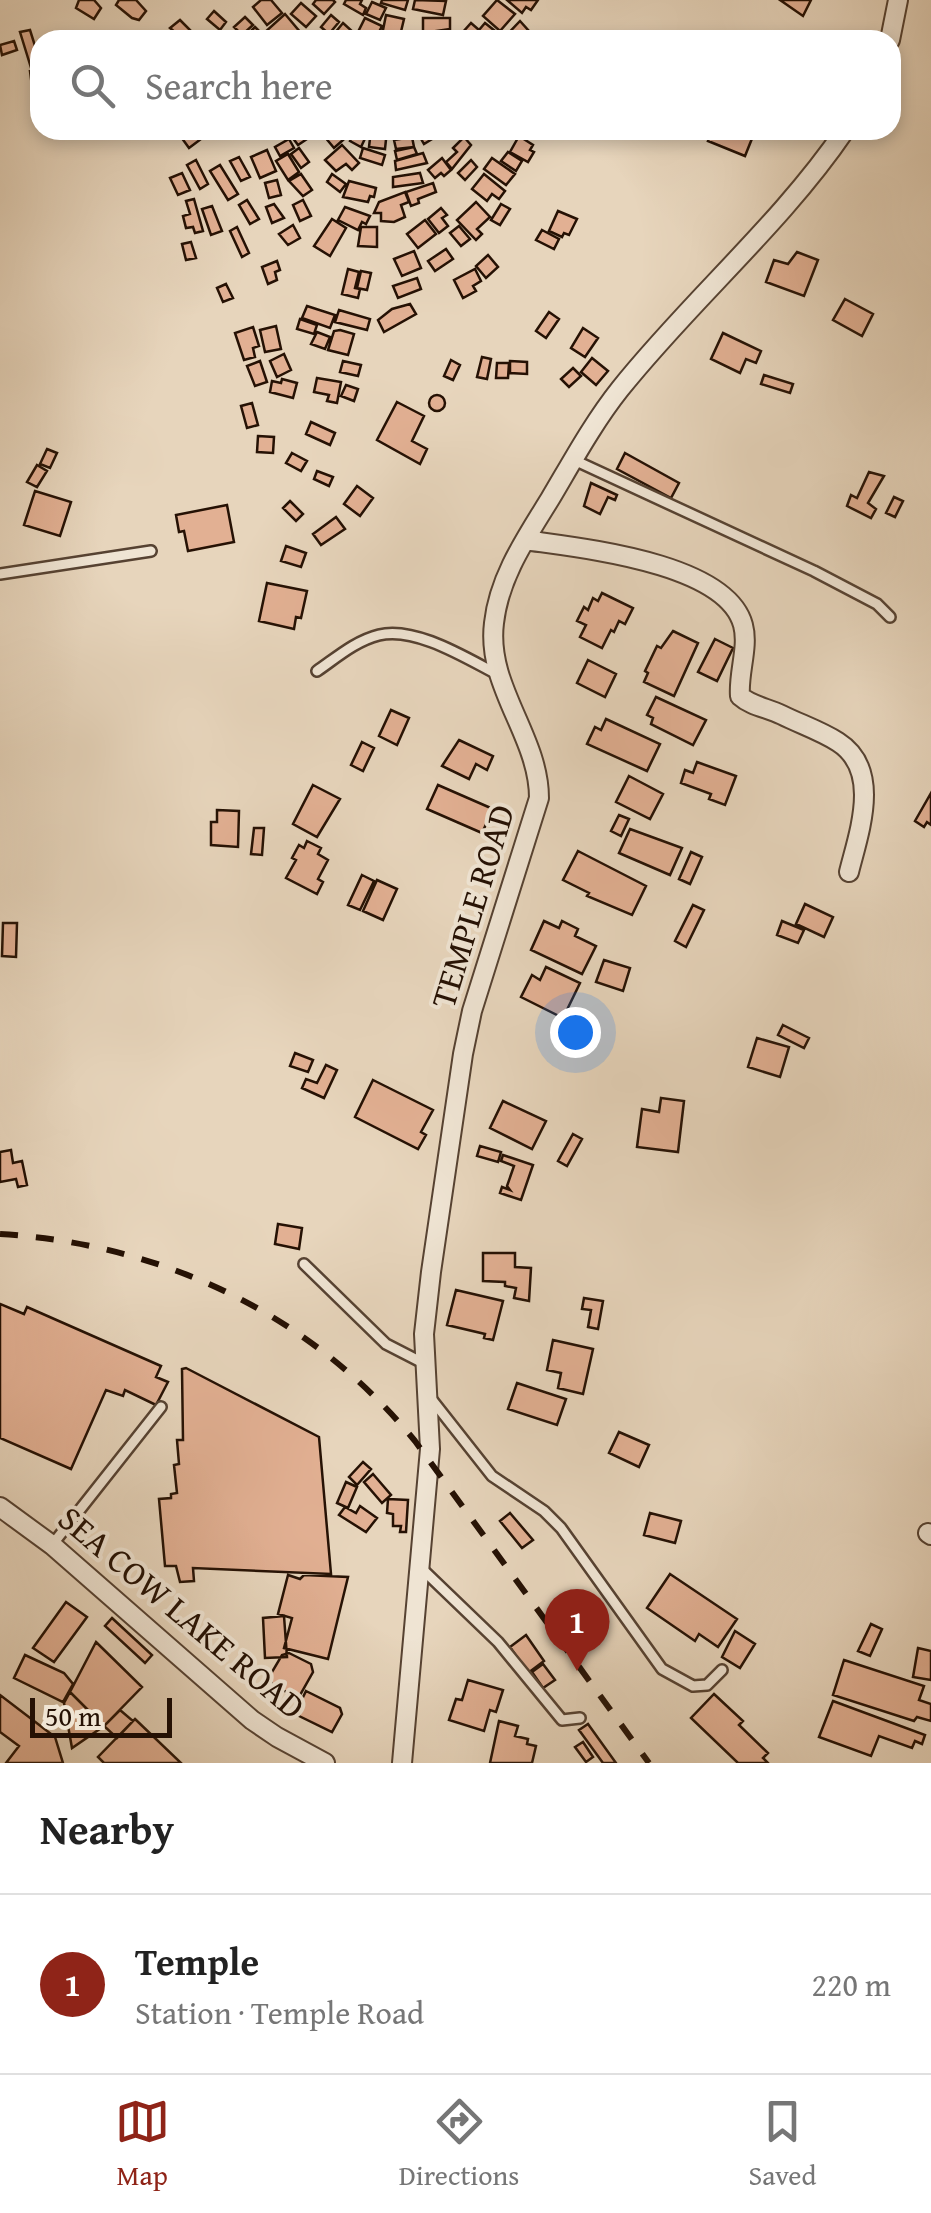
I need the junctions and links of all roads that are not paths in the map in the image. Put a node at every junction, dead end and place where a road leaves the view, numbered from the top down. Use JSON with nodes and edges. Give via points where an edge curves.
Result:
{"nodes":[{"id":1,"x":898,"y":0,"type":"edge"},
{"id":2,"x":892,"y":30,"type":"edge"},
{"id":3,"x":837,"y":140,"type":"edge"},
{"id":4,"x":574,"y":460,"type":"junction"},
{"id":5,"x":525,"y":540,"type":"junction"},
{"id":6,"x":151,"y":551,"type":"dead end"},
{"id":7,"x":0,"y":574,"type":"edge"},
{"id":8,"x":890,"y":617,"type":"dead end"},
{"id":9,"x":317,"y":672,"type":"dead end"},
{"id":10,"x":497,"y":674,"type":"junction"},
{"id":11,"x":850,"y":872,"type":"dead end"},
{"id":12,"x":304,"y":1264,"type":"dead end"},
{"id":13,"x":426,"y":1364,"type":"junction"},
{"id":14,"x":428,"y":1394,"type":"junction"},
{"id":15,"x":162,"y":1407,"type":"dead end"},
{"id":16,"x":0,"y":1507,"type":"edge"},
{"id":17,"x":52,"y":1545,"type":"junction"},
{"id":18,"x":420,"y":1566,"type":"junction"},
{"id":19,"x":722,"y":1670,"type":"dead end"},
{"id":20,"x":580,"y":1718,"type":"dead end"},
{"id":21,"x":326,"y":1763,"type":"edge"},
{"id":22,"x":402,"y":1763,"type":"edge"}],
"edges":[{"from":1,"to":2,"type":"street"},
{"from":3,"to":4,"type":"street","name":"TEMPLE ROAD","via":[[618,391]]},
{"from":4,"to":5,"type":"street","name":"TEMPLE ROAD"},
{"from":4,"to":8,"type":"lane","via":[[814,571]]},
{"from":5,"to":10,"type":"street","name":"TEMPLE ROAD","via":[[494,620]]},
{"from":5,"to":11,"type":"street","via":[[664,566],[704,583],[734,608],[745,632],[740,696],[840,744],[857,762],[863,815]]},
{"from":6,"to":7,"type":"lane"},
{"from":9,"to":10,"type":"lane","via":[[382,634],[425,639]]},
{"from":10,"to":13,"type":"street","name":"TEMPLE ROAD","via":[[537,770],[539,798],[463,1054],[426,1308]]},
{"from":12,"to":13,"type":"lane","via":[[386,1344]]},
{"from":13,"to":14,"type":"street","name":"TEMPLE ROAD"},
{"from":14,"to":18,"type":"street","name":"TEMPLE ROAD"},
{"from":14,"to":19,"type":"lane","via":[[492,1476],[561,1528],[662,1669],[693,1686],[708,1684]]},
{"from":15,"to":17,"type":"lane"},
{"from":16,"to":17,"type":"street","name":"SEA COW LAKE ROAD"},
{"from":17,"to":21,"type":"street","name":"SEA COW LAKE ROAD","via":[[252,1720]]},
{"from":18,"to":20,"type":"lane","via":[[498,1642],[562,1720]]},
{"from":18,"to":22,"type":"street","name":"TEMPLE ROAD"}]}
